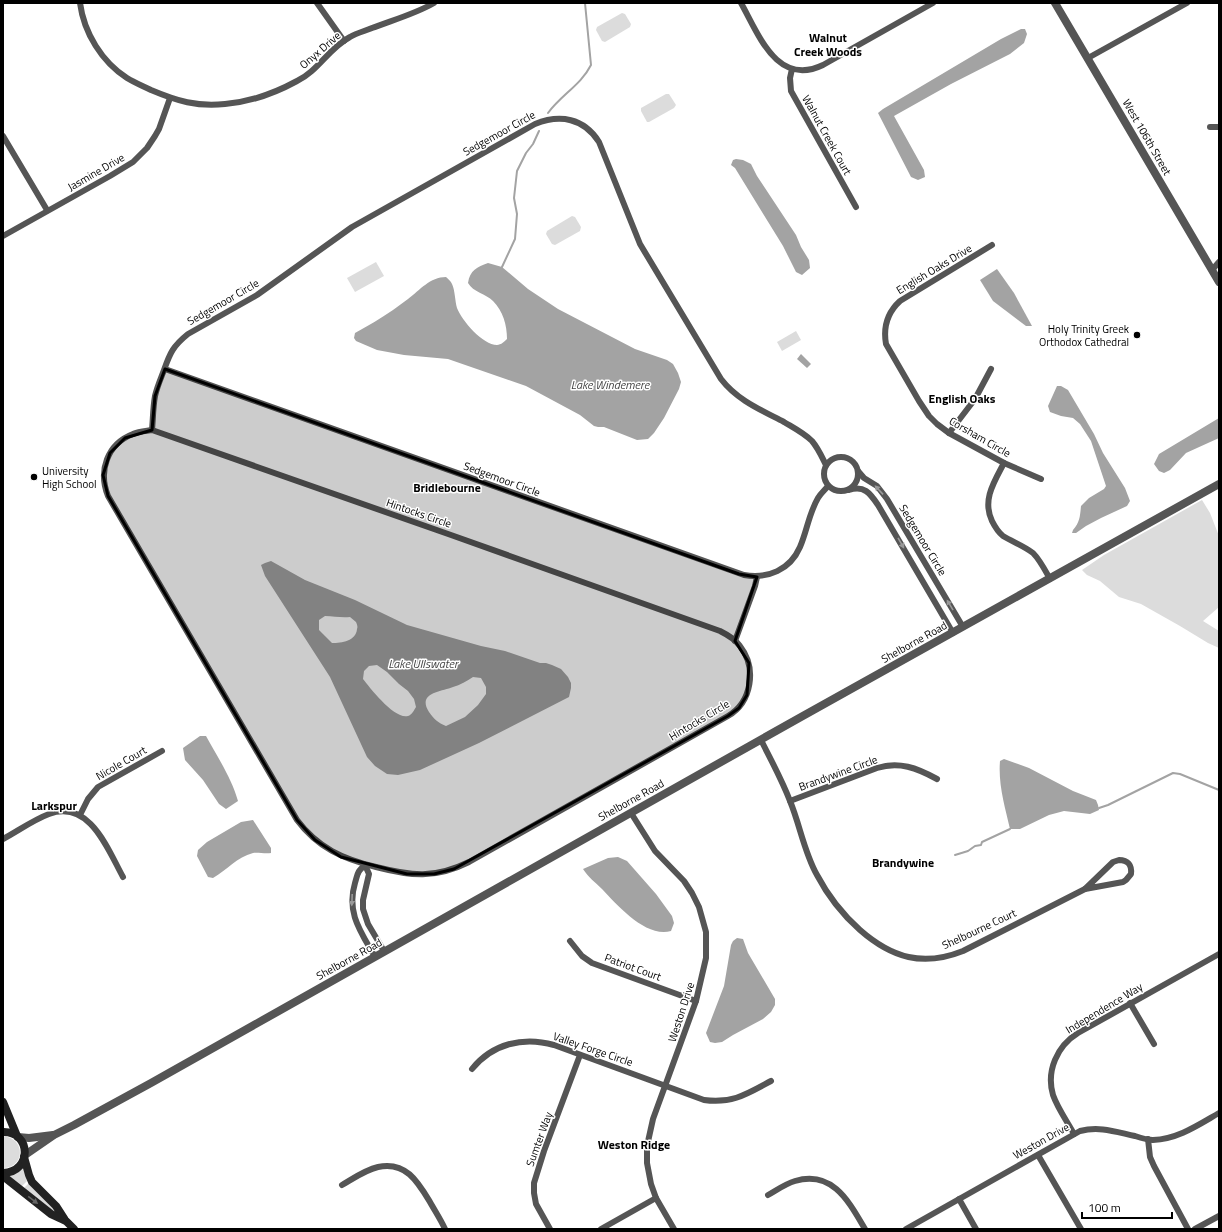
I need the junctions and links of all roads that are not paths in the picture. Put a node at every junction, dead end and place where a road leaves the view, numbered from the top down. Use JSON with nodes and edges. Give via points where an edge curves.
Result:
{"nodes":[{"id":1,"x":80,"y":3,"type":"edge"},
{"id":2,"x":317,"y":3,"type":"edge"},
{"id":3,"x":434,"y":3,"type":"edge"},
{"id":4,"x":741,"y":3,"type":"edge"},
{"id":5,"x":933,"y":3,"type":"edge"},
{"id":6,"x":1055,"y":3,"type":"edge"},
{"id":7,"x":1187,"y":3,"type":"edge"},
{"id":8,"x":344,"y":40,"type":"junction"},
{"id":9,"x":1088,"y":58,"type":"junction"},
{"id":10,"x":792,"y":69,"type":"junction"},
{"id":11,"x":170,"y":98,"type":"junction"},
{"id":12,"x":1219,"y":127,"type":"edge"},
{"id":13,"x":1210,"y":128,"type":"dead end"},
{"id":14,"x":3,"y":136,"type":"edge"},
{"id":15,"x":856,"y":207,"type":"dead end"},
{"id":16,"x":47,"y":210,"type":"junction"},
{"id":17,"x":3,"y":236,"type":"edge"},
{"id":18,"x":992,"y":245,"type":"dead end"},
{"id":19,"x":1219,"y":262,"type":"edge"},
{"id":20,"x":1215,"y":269,"type":"edge"},
{"id":21,"x":1219,"y":282,"type":"edge"},
{"id":22,"x":884,"y":336,"type":"joint"},
{"id":23,"x":165,"y":369,"type":"junction"},
{"id":24,"x":991,"y":369,"type":"dead end"},
{"id":25,"x":152,"y":430,"type":"junction"},
{"id":26,"x":949,"y":433,"type":"junction"},
{"id":27,"x":1004,"y":463,"type":"junction"},
{"id":28,"x":826,"y":465,"type":"junction"},
{"id":29,"x":858,"y":471,"type":"junction"},
{"id":30,"x":1041,"y":479,"type":"dead end"},
{"id":31,"x":1219,"y":484,"type":"edge"},
{"id":32,"x":828,"y":486,"type":"junction"},
{"id":33,"x":849,"y":490,"type":"junction"},
{"id":34,"x":757,"y":577,"type":"junction"},
{"id":35,"x":1050,"y":579,"type":"junction"},
{"id":36,"x":963,"y":627,"type":"junction"},
{"id":37,"x":953,"y":633,"type":"junction"},
{"id":38,"x":735,"y":641,"type":"junction"},
{"id":39,"x":761,"y":740,"type":"junction"},
{"id":40,"x":162,"y":751,"type":"dead end"},
{"id":41,"x":937,"y":779,"type":"dead end"},
{"id":42,"x":790,"y":801,"type":"junction"},
{"id":43,"x":631,"y":813,"type":"junction"},
{"id":44,"x":80,"y":816,"type":"junction"},
{"id":45,"x":3,"y":839,"type":"edge"},
{"id":46,"x":366,"y":865,"type":"junction"},
{"id":47,"x":123,"y":877,"type":"dead end"},
{"id":48,"x":1085,"y":889,"type":"junction"},
{"id":49,"x":570,"y":941,"type":"dead end"},
{"id":50,"x":384,"y":951,"type":"junction"},
{"id":51,"x":1219,"y":954,"type":"edge"},
{"id":52,"x":375,"y":957,"type":"junction"},
{"id":53,"x":696,"y":1001,"type":"junction"},
{"id":54,"x":1130,"y":1003,"type":"junction"},
{"id":55,"x":1154,"y":1044,"type":"dead end"},
{"id":56,"x":580,"y":1055,"type":"junction"},
{"id":57,"x":472,"y":1069,"type":"dead end"},
{"id":58,"x":771,"y":1081,"type":"dead end"},
{"id":59,"x":666,"y":1086,"type":"junction"},
{"id":60,"x":3,"y":1102,"type":"edge"},
{"id":61,"x":1219,"y":1113,"type":"edge"},
{"id":62,"x":3,"y":1132,"type":"edge"},
{"id":63,"x":1074,"y":1134,"type":"junction"},
{"id":64,"x":54,"y":1135,"type":"junction"},
{"id":65,"x":17,"y":1136,"type":"junction"},
{"id":66,"x":1148,"y":1139,"type":"junction"},
{"id":67,"x":1038,"y":1155,"type":"junction"},
{"id":68,"x":25,"y":1156,"type":"junction"},
{"id":69,"x":3,"y":1173,"type":"edge"},
{"id":70,"x":3,"y":1176,"type":"edge"},
{"id":71,"x":342,"y":1185,"type":"dead end"},
{"id":72,"x":768,"y":1195,"type":"dead end"},
{"id":73,"x":656,"y":1198,"type":"junction"},
{"id":74,"x":959,"y":1199,"type":"junction"},
{"id":75,"x":1219,"y":1216,"type":"edge"},
{"id":76,"x":65,"y":1220,"type":"junction"},
{"id":77,"x":74,"y":1229,"type":"edge"},
{"id":78,"x":445,"y":1229,"type":"edge"},
{"id":79,"x":550,"y":1229,"type":"edge"},
{"id":80,"x":602,"y":1229,"type":"edge"},
{"id":81,"x":674,"y":1229,"type":"edge"},
{"id":82,"x":865,"y":1229,"type":"edge"},
{"id":83,"x":906,"y":1229,"type":"edge"},
{"id":84,"x":976,"y":1229,"type":"edge"},
{"id":85,"x":1081,"y":1229,"type":"edge"},
{"id":86,"x":1188,"y":1229,"type":"edge"},
{"id":87,"x":1195,"y":1229,"type":"edge"}],
"edges":[{"from":1,"to":11,"type":"street","name":"Onyx Drive","via":[[84,20],[96,47],[115,69],[126,78]]},
{"from":2,"to":8,"type":"street"},
{"from":3,"to":8,"type":"street","name":"Onyx Drive"},
{"from":4,"to":10,"type":"street","via":[[772,56]]},
{"from":5,"to":10,"type":"street","via":[[819,67]]},
{"from":6,"to":9,"type":"street","name":"West 106th Street"},
{"from":7,"to":9,"type":"street"},
{"from":8,"to":11,"type":"street","name":"Onyx Drive","via":[[305,76],[259,97],[214,105],[193,104]]},
{"from":9,"to":20,"type":"street","name":"West 106th Street"},
{"from":10,"to":15,"type":"street","name":"Walnut Creek Court","via":[[791,91]]},
{"from":11,"to":16,"type":"street","name":"Jasmine Drive","via":[[155,136],[138,158]]},
{"from":12,"to":13,"type":"street"},
{"from":14,"to":16,"type":"street"},
{"from":16,"to":17,"type":"street","name":"Jasmine Drive"},
{"from":18,"to":22,"type":"street","name":"English Oaks Drive","via":[[900,301],[888,315]]},
{"from":19,"to":20,"type":"street"},
{"from":20,"to":21,"type":"street","name":"West 106th Street"},
{"from":22,"to":26,"type":"street","name":"Corsham Circle","via":[[889,350],[919,401],[933,420]]},
{"from":23,"to":25,"type":"street","via":[[155,396]]},
{"from":23,"to":28,"type":"street","name":"Sedgemoor Circle","via":[[169,355],[181,339],[257,295],[352,227],[535,124],[562,118],[588,128],[599,142],[640,244],[721,379],[745,402],[808,437]]},
{"from":23,"to":34,"type":"street","name":"Sedgemoor Circle","via":[[739,574]]},
{"from":24,"to":26,"type":"street","via":[[975,399]]},
{"from":25,"to":38,"type":"street","name":"Hintocks Circle","via":[[720,631]]},
{"from":25,"to":46,"type":"street","name":"Hintocks Circle","via":[[138,432],[125,438],[110,453],[103,475],[108,496],[297,820],[309,834],[329,850]]},
{"from":26,"to":27,"type":"street","name":"Corsham Circle"},
{"from":27,"to":30,"type":"street","name":"Corsham Circle"},
{"from":27,"to":35,"type":"street","via":[[989,494],[990,518],[1000,533],[1034,554]]},
{"from":28,"to":29,"type":"street","via":[[833,459],[842,457],[851,460]]},
{"from":28,"to":32,"type":"street","via":[[824,478]]},
{"from":29,"to":33,"type":"street","via":[[858,480]]},
{"from":36,"to":29,"type":"street","name":"Sedgemoor Circle","one_way":true,"via":[[887,499],[877,486]]},
{"from":31,"to":35,"type":"street","name":"Shelborne Road"},
{"from":32,"to":33,"type":"street","via":[[840,492]]},
{"from":32,"to":34,"type":"street","name":"Sedgemoor Circle","via":[[818,498],[800,547],[793,558],[776,572]]},
{"from":33,"to":37,"type":"street","name":"Sedgemoor Circle","one_way":true,"via":[[862,489],[878,505]]},
{"from":34,"to":38,"type":"street"},
{"from":35,"to":36,"type":"street","name":"Shelborne Road"},
{"from":36,"to":37,"type":"street","name":"Shelborne Road"},
{"from":37,"to":39,"type":"street","name":"Shelborne Road"},
{"from":38,"to":46,"type":"street","name":"Hintocks Circle","via":[[743,650],[748,663],[750,680],[742,704],[728,716],[454,869],[434,874],[412,875]]},
{"from":39,"to":42,"type":"street","name":"Shelbourne Court"},
{"from":39,"to":43,"type":"street","name":"Shelborne Road"},
{"from":40,"to":44,"type":"street","name":"Nicole Court","via":[[98,787],[88,799]]},
{"from":41,"to":42,"type":"street","name":"Brandywine Circle","via":[[916,768],[889,765]]},
{"from":42,"to":48,"type":"street","name":"Shelbourne Court","via":[[810,860],[828,894],[844,915],[864,933],[888,950],[902,956],[927,959],[956,954]]},
{"from":43,"to":50,"type":"street","name":"Shelborne Road"},
{"from":43,"to":53,"type":"street","name":"Weston Drive","via":[[655,851],[684,881],[703,919],[706,958]]},
{"from":44,"to":45,"type":"street","via":[[63,812],[50,814]]},
{"from":44,"to":47,"type":"street","via":[[95,828]]},
{"from":46,"to":50,"type":"street","via":[[369,874],[363,909],[368,924]]},
{"from":46,"to":52,"type":"street","one_way":true,"via":[[358,871],[353,889],[353,912],[358,927]]},
{"from":48,"to":48,"type":"street","name":"Shelbourne Court","via":[[1126,880],[1131,874],[1130,864],[1124,860],[1116,861]]},
{"from":49,"to":53,"type":"street","name":"Patriot Court","via":[[582,956],[592,963]]},
{"from":50,"to":52,"type":"street","name":"Shelborne Road"},
{"from":51,"to":54,"type":"street","name":"Independence Way"},
{"from":52,"to":64,"type":"street","name":"Shelborne Road"},
{"from":53,"to":59,"type":"street","name":"Weston Drive"},
{"from":54,"to":55,"type":"street"},
{"from":54,"to":63,"type":"street","name":"Independence Way","via":[[1072,1036],[1056,1058],[1051,1074],[1053,1095]]},
{"from":56,"to":57,"type":"street","name":"Valley Forge Circle","via":[[547,1043],[516,1043],[488,1053]]},
{"from":56,"to":59,"type":"street","name":"Valley Forge Circle"},
{"from":56,"to":79,"type":"street","name":"Sumter Way","via":[[534,1183],[536,1204]]},
{"from":58,"to":59,"type":"street","name":"Valley Forge Circle","via":[[733,1100],[720,1101],[696,1098]]},
{"from":59,"to":73,"type":"street","name":"Weston Drive","via":[[653,1119],[646,1155],[649,1178]]},
{"from":60,"to":65,"type":"main road"},
{"from":61,"to":66,"type":"street","name":"Weston Drive","via":[[1179,1135]]},
{"from":62,"to":65,"type":"main road"},
{"from":63,"to":66,"type":"street","name":"Weston Drive","via":[[1091,1128],[1100,1128]]},
{"from":63,"to":67,"type":"street","name":"Weston Drive"},
{"from":64,"to":65,"type":"street","name":"Shelborne Road","via":[[29,1138]]},
{"from":64,"to":68,"type":"street","name":"Shelborne Road"},
{"from":65,"to":68,"type":"main road","via":[[24,1147]]},
{"from":66,"to":86,"type":"street","via":[[1150,1157]]},
{"from":67,"to":74,"type":"street","name":"Weston Drive"},
{"from":67,"to":85,"type":"street"},
{"from":68,"to":69,"type":"main road","via":[[15,1170]]},
{"from":68,"to":76,"type":"main road","via":[[32,1182],[56,1206]]},
{"from":70,"to":76,"type":"main road","one_way":true,"via":[[51,1214]]},
{"from":71,"to":78,"type":"street","via":[[378,1167],[392,1166],[404,1171],[415,1178]]},
{"from":72,"to":82,"type":"street","via":[[795,1181],[821,1181],[842,1193]]},
{"from":73,"to":80,"type":"street"},
{"from":73,"to":81,"type":"street","name":"Weston Drive"},
{"from":74,"to":83,"type":"street","name":"Weston Drive"},
{"from":74,"to":84,"type":"street"},
{"from":75,"to":87,"type":"street"},
{"from":76,"to":77,"type":"main road"}]}
